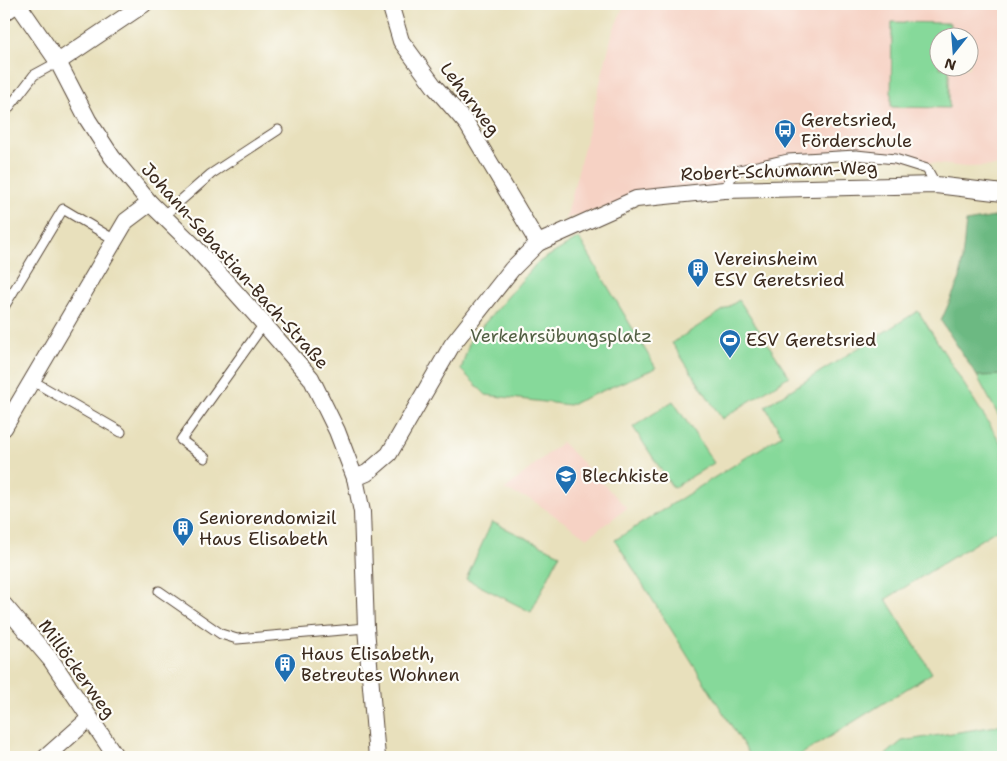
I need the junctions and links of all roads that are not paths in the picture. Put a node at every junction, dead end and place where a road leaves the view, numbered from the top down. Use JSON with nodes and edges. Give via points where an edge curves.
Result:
{"nodes":[{"id":1,"x":18,"y":4,"type":"edge"},
{"id":2,"x":144,"y":4,"type":"edge"},
{"id":3,"x":390,"y":4,"type":"edge"},
{"id":4,"x":4,"y":13,"type":"edge"},
{"id":5,"x":58,"y":62,"type":"junction"},
{"id":6,"x":4,"y":114,"type":"edge"},
{"id":7,"x":278,"y":130,"type":"dead end"},
{"id":8,"x":936,"y":186,"type":"junction"},
{"id":9,"x":724,"y":190,"type":"junction"},
{"id":10,"x":1003,"y":193,"type":"edge"},
{"id":11,"x":150,"y":204,"type":"junction"},
{"id":12,"x":163,"y":216,"type":"junction"},
{"id":13,"x":115,"y":240,"type":"junction"},
{"id":14,"x":538,"y":243,"type":"junction"},
{"id":15,"x":4,"y":307,"type":"edge"},
{"id":16,"x":264,"y":324,"type":"junction"},
{"id":17,"x":31,"y":380,"type":"junction"},
{"id":18,"x":4,"y":428,"type":"edge"},
{"id":19,"x":121,"y":432,"type":"dead end"},
{"id":20,"x":204,"y":458,"type":"dead end"},
{"id":21,"x":355,"y":478,"type":"junction"},
{"id":22,"x":159,"y":591,"type":"dead end"},
{"id":23,"x":4,"y":606,"type":"edge"},
{"id":24,"x":366,"y":628,"type":"junction"},
{"id":25,"x":90,"y":718,"type":"junction"},
{"id":26,"x":46,"y":757,"type":"edge"},
{"id":27,"x":116,"y":757,"type":"edge"},
{"id":28,"x":377,"y":757,"type":"edge"}],
"edges":[{"from":1,"to":4,"type":"street"},
{"from":1,"to":5,"type":"street","name":"Johann-Sebastian-Bach-Straße"},
{"from":2,"to":5,"type":"street"},
{"from":3,"to":14,"type":"street","name":"Leharweg","via":[[401,41],[467,124]]},
{"from":5,"to":6,"type":"lane","via":[[34,75]]},
{"from":5,"to":11,"type":"street","name":"Johann-Sebastian-Bach-Straße","via":[[88,120],[112,157]]},
{"from":7,"to":12,"type":"lane","via":[[211,174]]},
{"from":8,"to":9,"type":"street","name":"Robert-Schumann-Weg"},
{"from":8,"to":9,"type":"lane","via":[[927,168],[895,159],[856,155],[788,159],[735,171]]},
{"from":8,"to":10,"type":"street","name":"Robert-Schumann-Weg"},
{"from":9,"to":14,"type":"street","name":"Robert-Schumann-Weg","via":[[636,199]]},
{"from":11,"to":12,"type":"street","name":"Johann-Sebastian-Bach-Straße"},
{"from":11,"to":13,"type":"street","via":[[126,220]]},
{"from":12,"to":16,"type":"street","name":"Johann-Sebastian-Bach-Straße"},
{"from":13,"to":15,"type":"lane","via":[[63,209]]},
{"from":13,"to":17,"type":"street"},
{"from":14,"to":21,"type":"street","name":"Robert-Schumann-Weg","via":[[512,269],[452,344],[390,454],[367,473]]},
{"from":16,"to":20,"type":"lane","via":[[181,440]]},
{"from":16,"to":21,"type":"street","name":"Johann-Sebastian-Bach-Straße","via":[[311,378]]},
{"from":17,"to":18,"type":"street"},
{"from":17,"to":19,"type":"lane"},
{"from":21,"to":24,"type":"street","name":"Johann-Sebastian-Bach-Straße","via":[[362,512]]},
{"from":22,"to":24,"type":"lane","via":[[222,634],[237,639]]},
{"from":23,"to":25,"type":"street","name":"Millöckerweg","via":[[51,660]]},
{"from":24,"to":28,"type":"street","name":"Johann-Sebastian-Bach-Straße"},
{"from":25,"to":26,"type":"street"},
{"from":25,"to":27,"type":"street","name":"Millöckerweg"}]}
